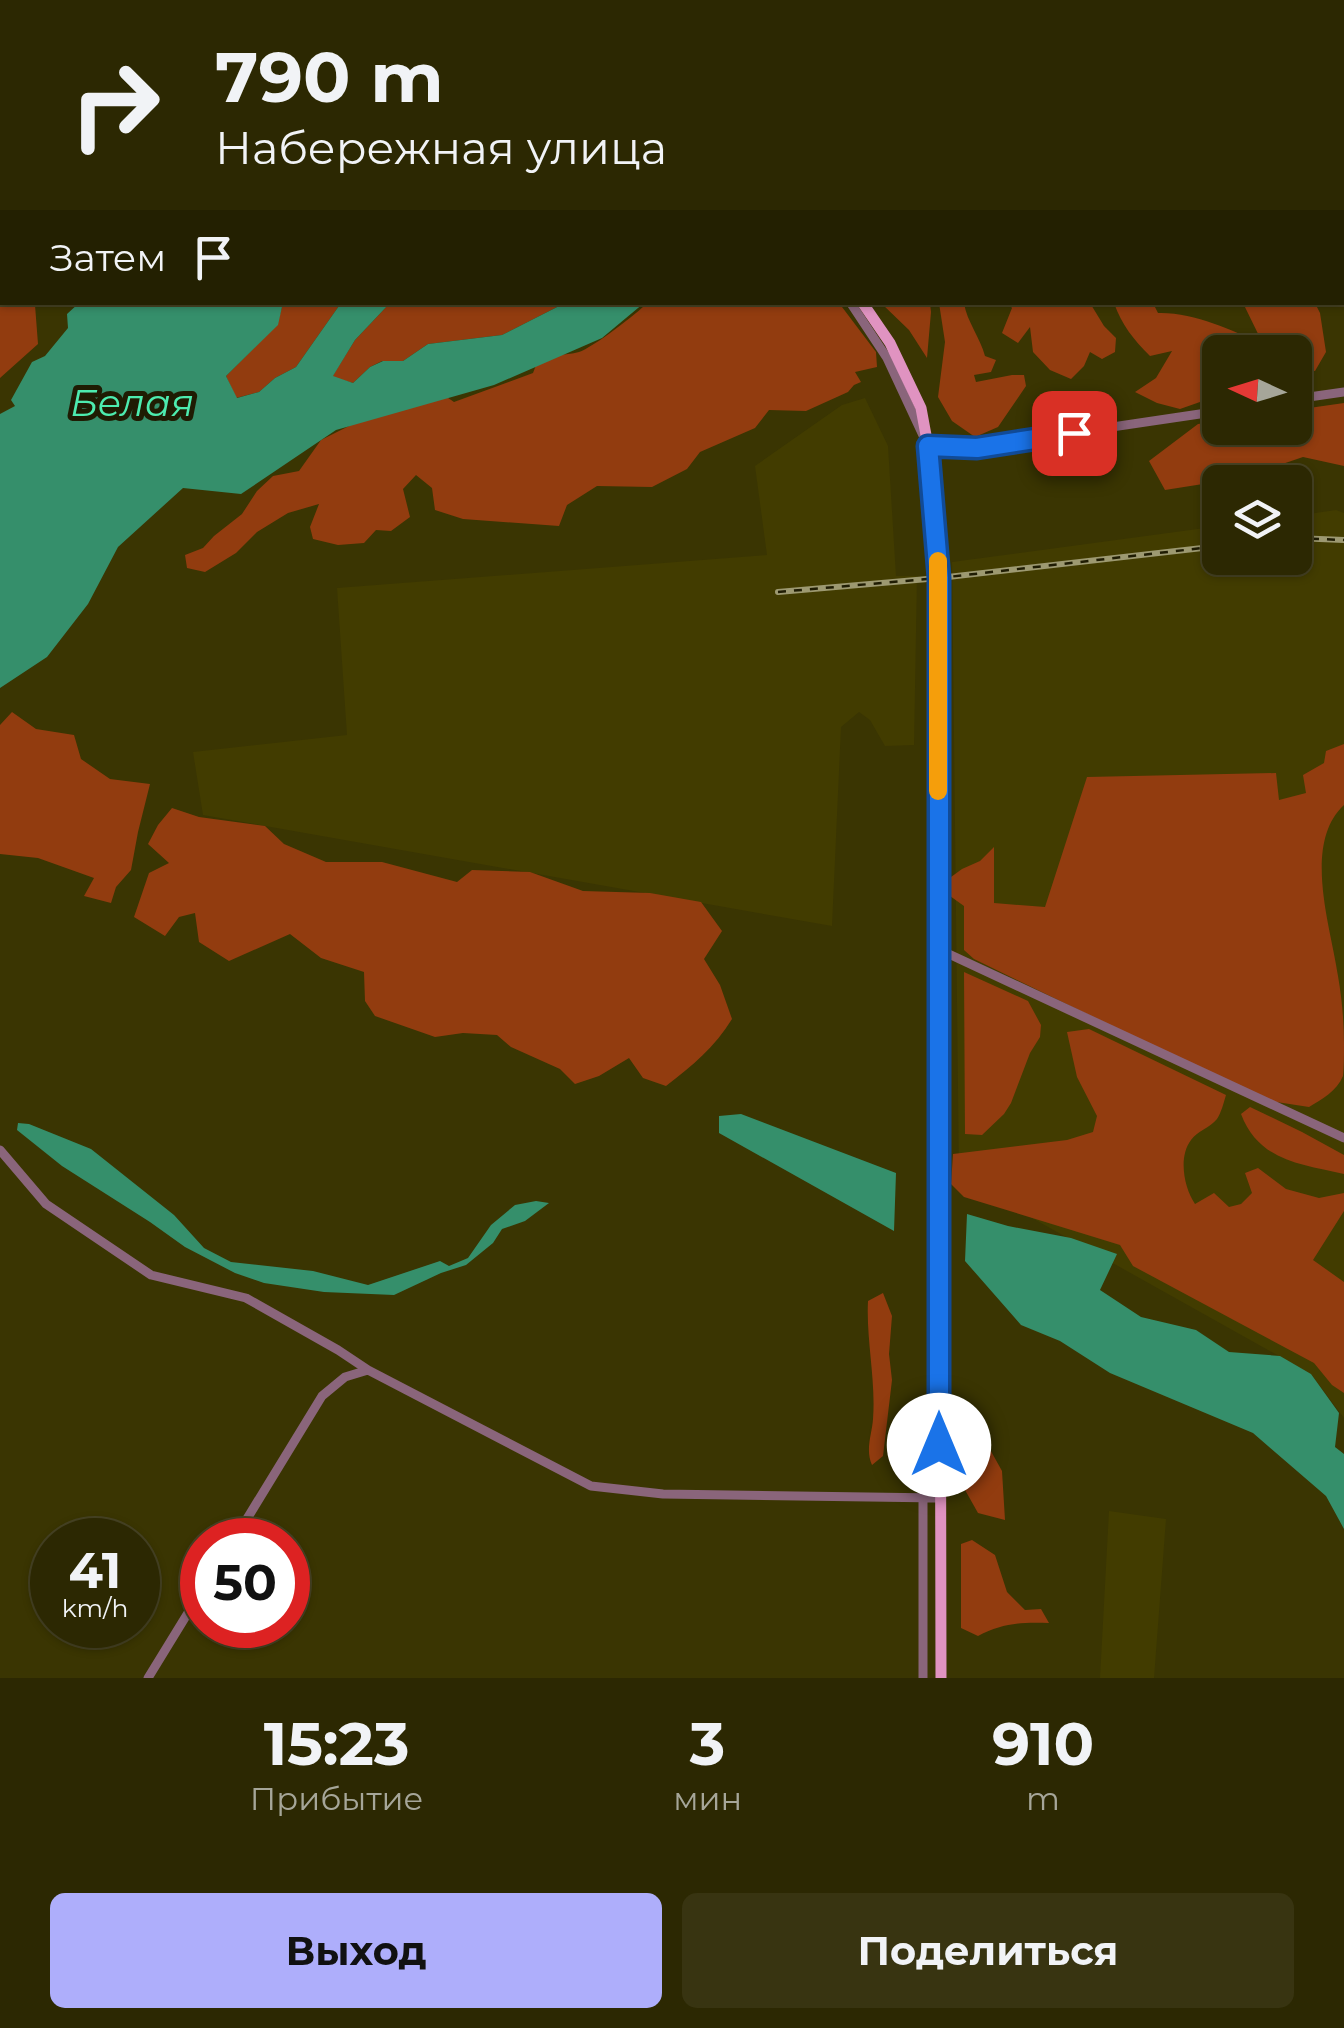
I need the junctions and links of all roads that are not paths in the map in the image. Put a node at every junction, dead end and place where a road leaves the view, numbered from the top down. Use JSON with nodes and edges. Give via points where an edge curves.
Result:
{"nodes":[{"id":1,"x":852,"y":305,"type":"edge"},
{"id":2,"x":864,"y":305,"type":"edge"},
{"id":3,"x":1344,"y":392,"type":"edge"},
{"id":4,"x":1312,"y":397,"type":"edge"},
{"id":5,"x":1202,"y":414,"type":"edge"},
{"id":6,"x":928,"y":446,"type":"junction"},
{"id":7,"x":938,"y":949,"type":"junction"},
{"id":8,"x":1344,"y":1138,"type":"edge"},
{"id":9,"x":0,"y":1150,"type":"edge"},
{"id":10,"x":368,"y":1370,"type":"junction"},
{"id":11,"x":923,"y":1498,"type":"junction"},
{"id":12,"x":939,"y":1498,"type":"junction"},
{"id":13,"x":247,"y":1518,"type":"edge"},
{"id":14,"x":180,"y":1626,"type":"edge"},
{"id":15,"x":148,"y":1678,"type":"edge"},
{"id":16,"x":923,"y":1678,"type":"edge"},
{"id":17,"x":941,"y":1678,"type":"edge"}],
"edges":[{"from":1,"to":6,"type":"street","via":[[887,358]]},
{"from":2,"to":6,"type":"main road","via":[[922,408]]},
{"from":3,"to":4,"type":"street"},
{"from":5,"to":6,"type":"street","via":[[977,448]]},
{"from":6,"to":7,"type":"main road","via":[[939,578]]},
{"from":7,"to":8,"type":"street"},
{"from":7,"to":12,"type":"main road"},
{"from":9,"to":10,"type":"street","via":[[46,1204],[151,1275],[246,1298]]},
{"from":10,"to":11,"type":"street","via":[[591,1486],[662,1494]]},
{"from":10,"to":13,"type":"street","via":[[344,1377],[322,1396]]},
{"from":11,"to":12,"type":"street"},
{"from":11,"to":16,"type":"street"},
{"from":12,"to":17,"type":"main road"},
{"from":14,"to":15,"type":"street"}]}
